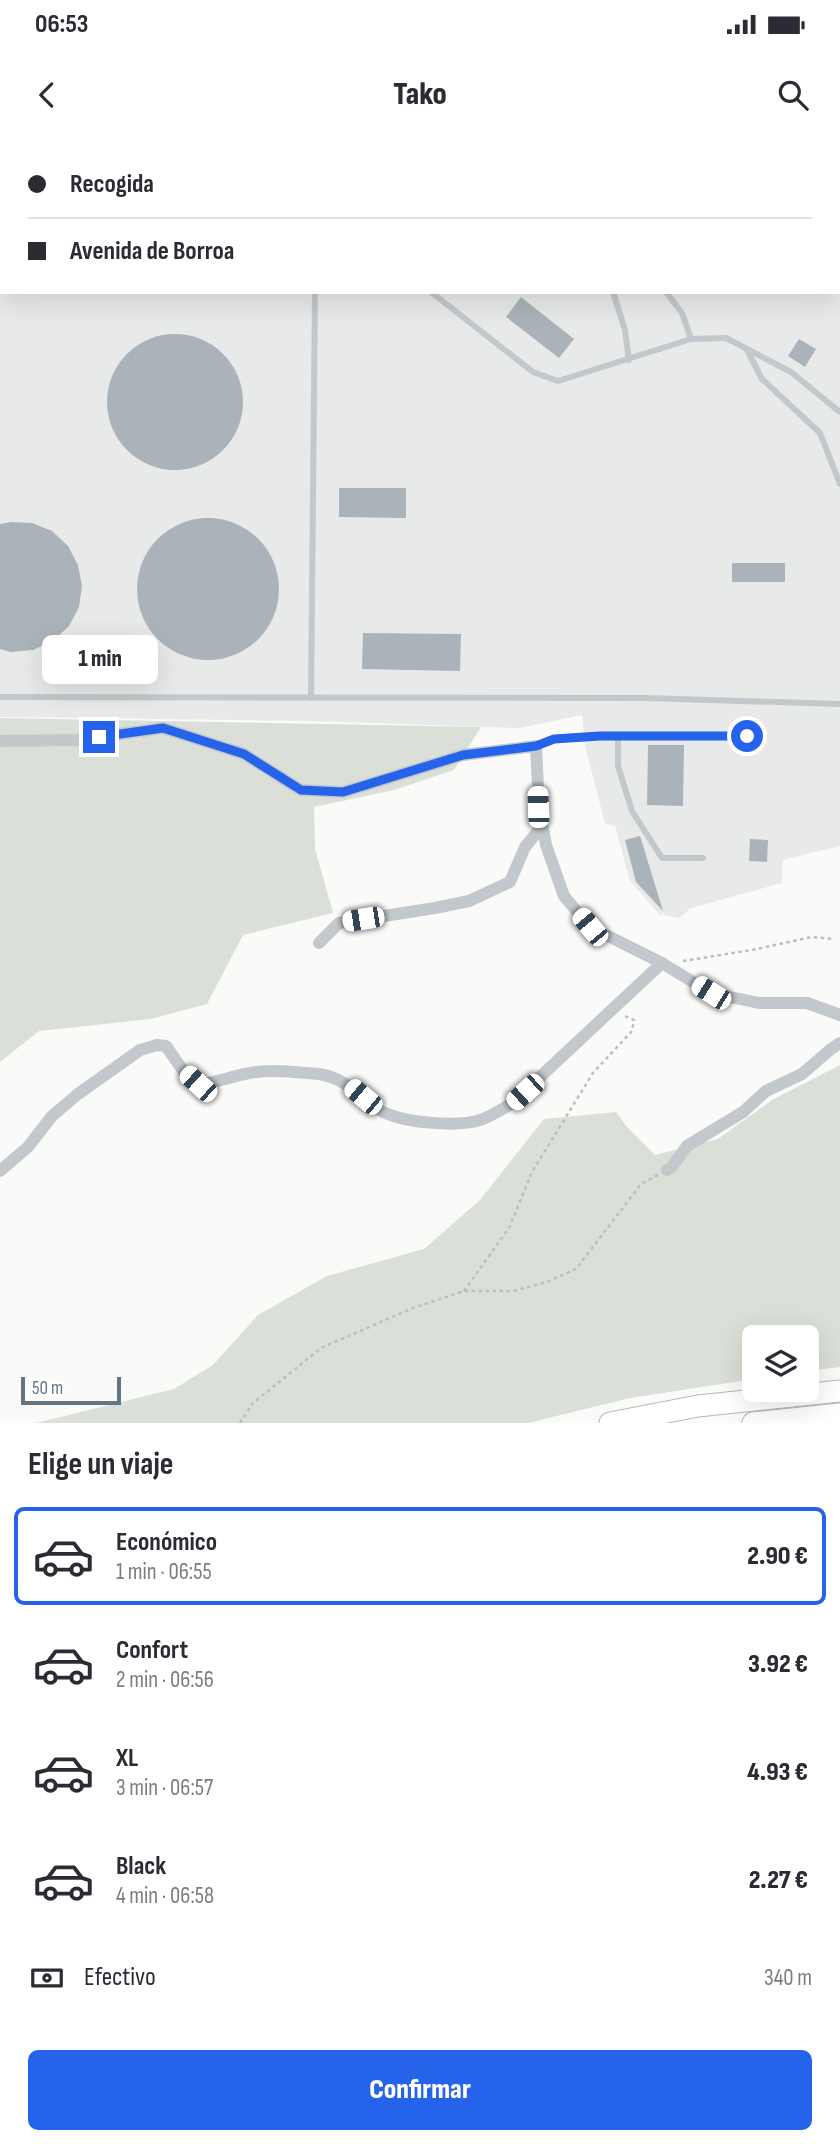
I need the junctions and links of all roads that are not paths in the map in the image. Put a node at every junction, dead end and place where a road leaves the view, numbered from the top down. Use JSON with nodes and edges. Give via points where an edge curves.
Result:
{"nodes":[{"id":1,"x":315,"y":294,"type":"edge"},
{"id":2,"x":434,"y":294,"type":"edge"},
{"id":3,"x":614,"y":294,"type":"edge"},
{"id":4,"x":668,"y":294,"type":"edge"},
{"id":5,"x":691,"y":339,"type":"junction"},
{"id":6,"x":747,"y":349,"type":"junction"},
{"id":7,"x":629,"y":360,"type":"junction"},
{"id":8,"x":840,"y":412,"type":"edge"},
{"id":9,"x":840,"y":484,"type":"edge"},
{"id":10,"x":0,"y":697,"type":"edge"},
{"id":11,"x":311,"y":698,"type":"junction"},
{"id":12,"x":840,"y":704,"type":"edge"},
{"id":13,"x":618,"y":736,"type":"junction"},
{"id":14,"x":747,"y":736,"type":"dead end"},
{"id":15,"x":0,"y":741,"type":"edge"},
{"id":16,"x":536,"y":746,"type":"junction"},
{"id":17,"x":542,"y":826,"type":"junction"},
{"id":18,"x":703,"y":858,"type":"dead end"},
{"id":19,"x":319,"y":943,"type":"dead end"},
{"id":20,"x":662,"y":963,"type":"junction"},
{"id":21,"x":840,"y":1015,"type":"edge"},
{"id":22,"x":840,"y":1043,"type":"edge"},
{"id":23,"x":667,"y":1170,"type":"road end"},
{"id":24,"x":0,"y":1171,"type":"edge"},
{"id":25,"x":840,"y":1391,"type":"edge"},
{"id":26,"x":840,"y":1414,"type":"edge"},
{"id":27,"x":610,"y":1423,"type":"edge"},
{"id":28,"x":753,"y":1423,"type":"edge"}],
"edges":[{"from":1,"to":11,"type":"lane"},
{"from":2,"to":7,"type":"lane","via":[[533,372],[558,381]]},
{"from":3,"to":7,"type":"lane"},
{"from":4,"to":5,"type":"lane","via":[[682,313]]},
{"from":5,"to":6,"type":"lane","via":[[726,338]]},
{"from":5,"to":7,"type":"lane"},
{"from":6,"to":8,"type":"lane","via":[[791,372]]},
{"from":6,"to":9,"type":"lane","via":[[762,379],[820,433]]},
{"from":10,"to":11,"type":"lane"},
{"from":11,"to":12,"type":"lane","via":[[646,698]]},
{"from":13,"to":14,"type":"lane"},
{"from":13,"to":16,"type":"lane","via":[[554,739]]},
{"from":13,"to":18,"type":"lane","via":[[618,766],[632,811],[663,858]]},
{"from":15,"to":16,"type":"street","via":[[77,740],[163,728],[244,754],[301,790],[343,792],[463,755]]},
{"from":16,"to":17,"type":"street"},
{"from":17,"to":19,"type":"street","via":[[525,847],[510,882],[469,901],[339,923]]},
{"from":17,"to":20,"type":"street","via":[[564,896],[590,927]]},
{"from":20,"to":21,"type":"street","via":[[711,993],[759,1003],[807,1003]]},
{"from":20,"to":24,"type":"street","via":[[511,1104],[481,1120],[453,1124],[401,1119],[381,1111],[346,1082],[322,1074],[261,1071],[198,1084],[166,1046],[157,1045],[140,1049],[78,1094]]},
{"from":22,"to":23,"type":"street","via":[[802,1074],[766,1091],[743,1112],[687,1146]]},
{"from":25,"to":27,"type":"highway","via":[[698,1406]]},
{"from":26,"to":28,"type":"highway"}]}
